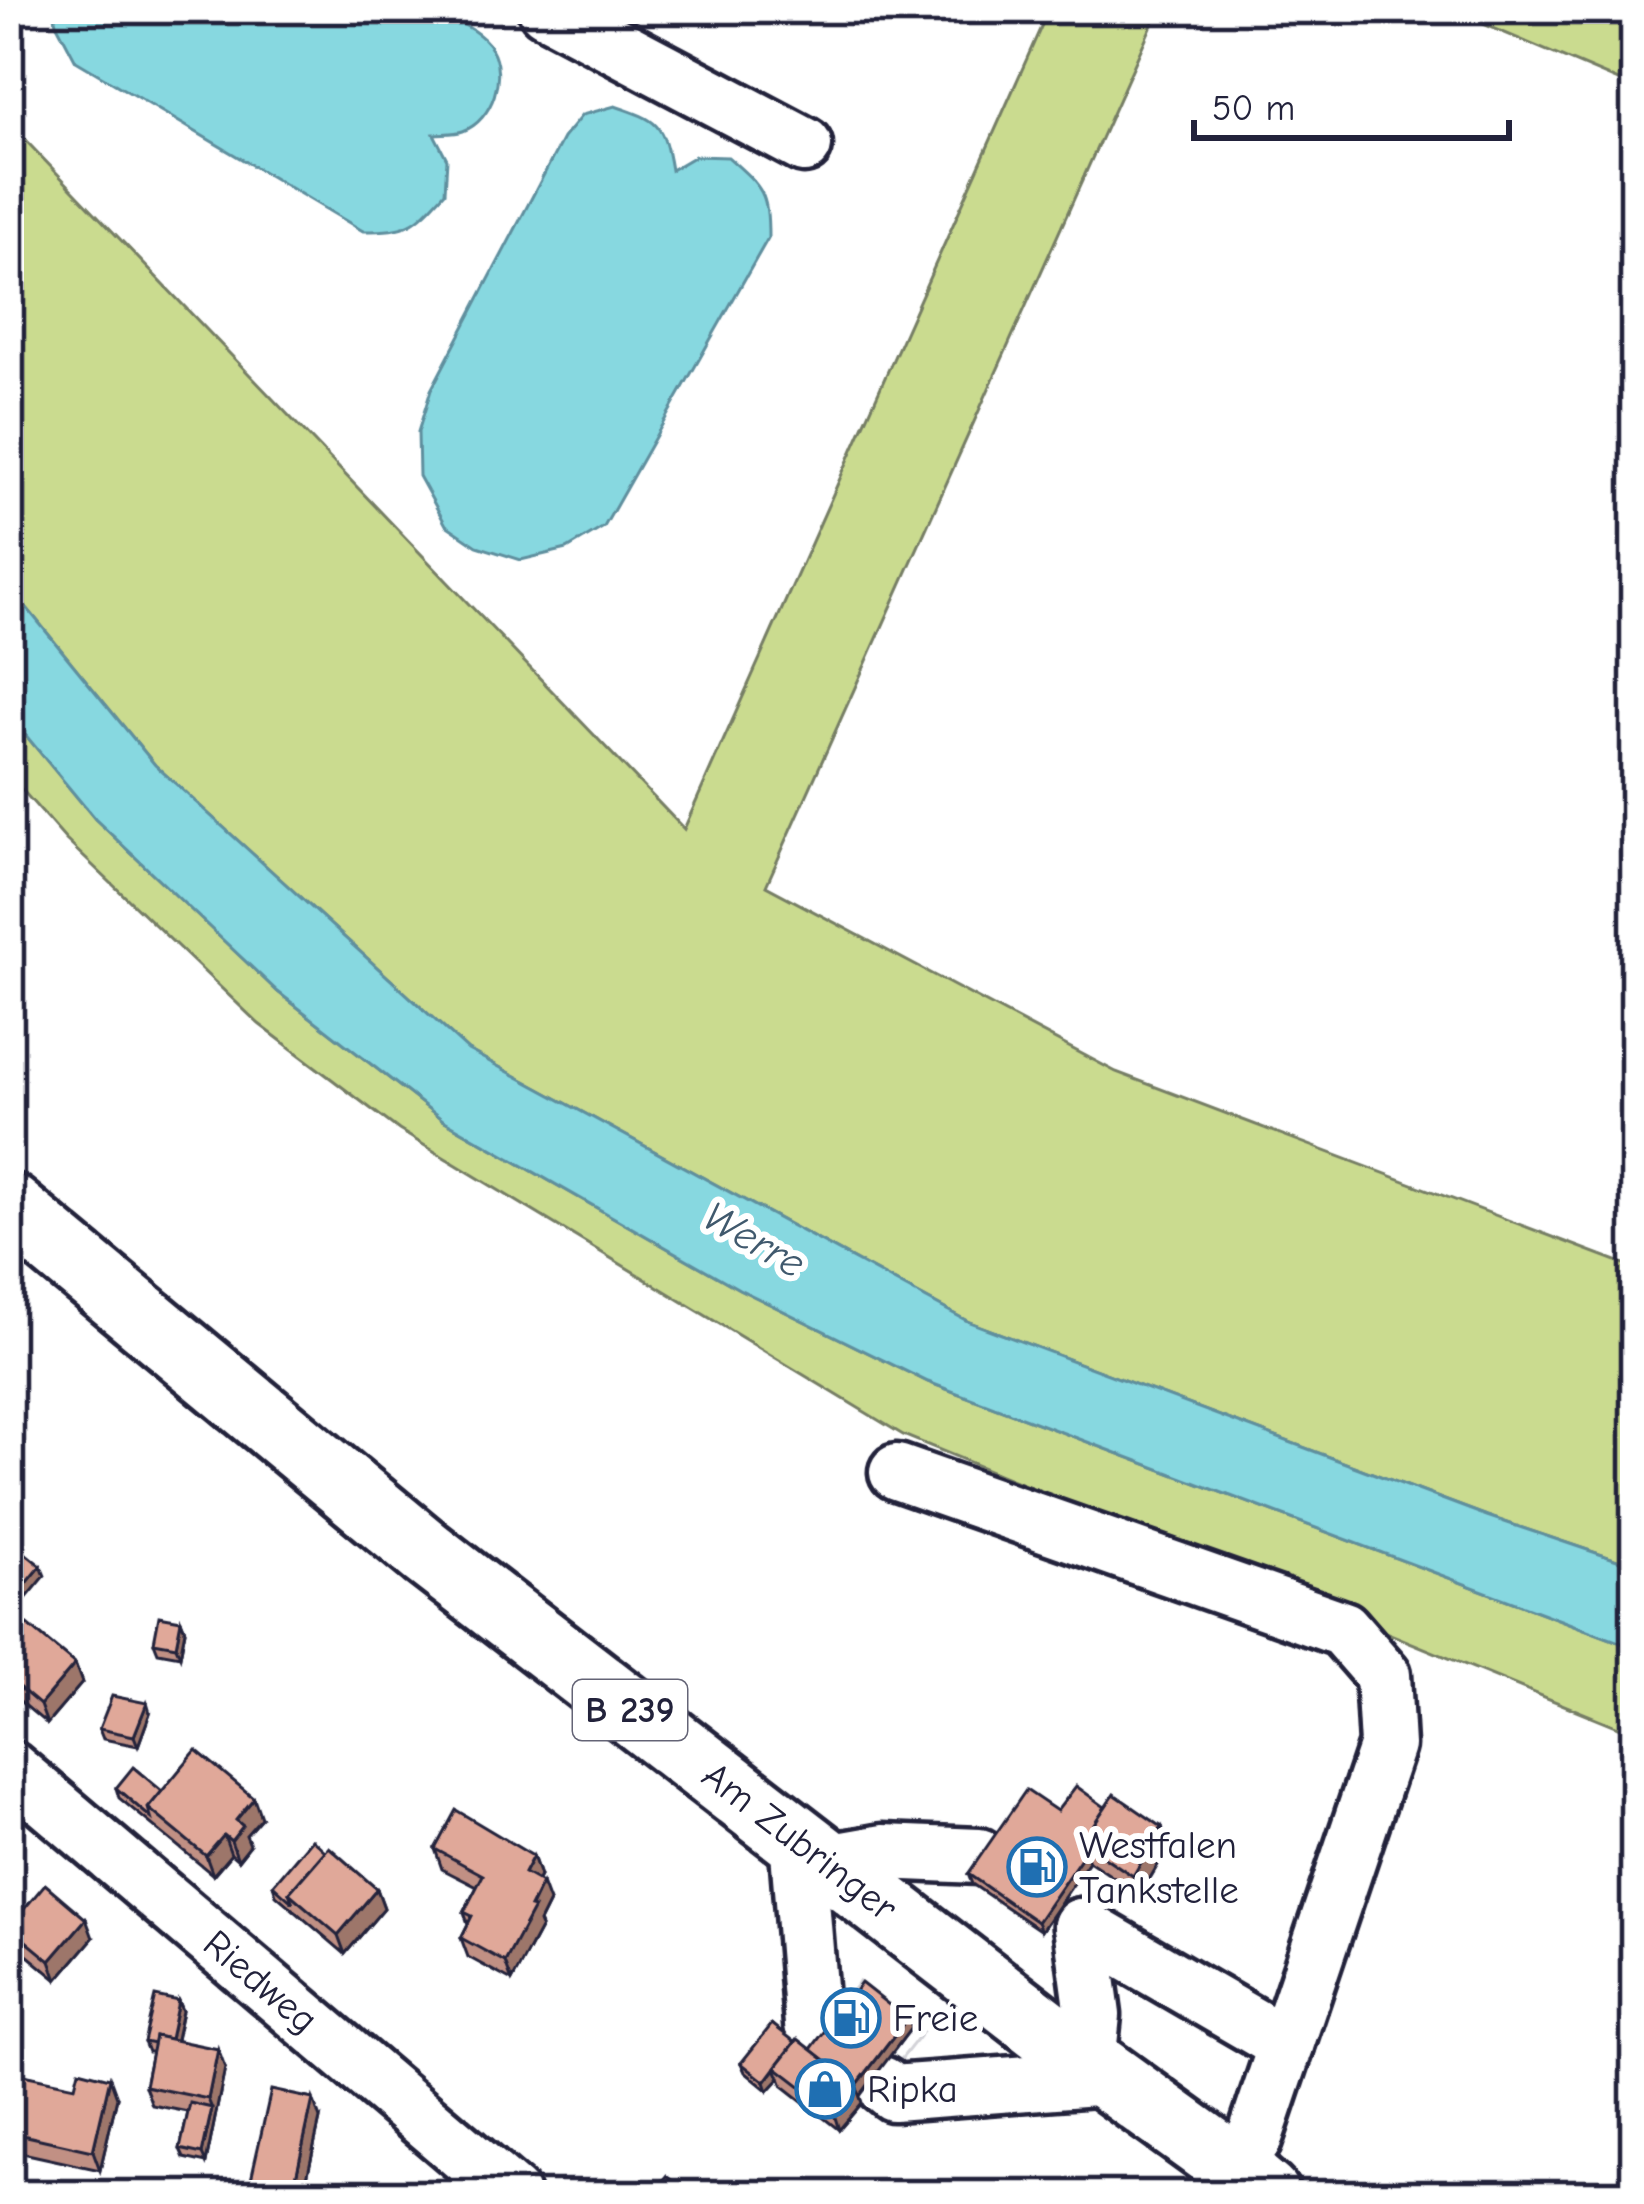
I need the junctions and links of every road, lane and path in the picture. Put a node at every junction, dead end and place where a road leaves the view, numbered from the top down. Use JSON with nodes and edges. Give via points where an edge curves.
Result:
{"nodes":[{"id":1,"x":546,"y":9,"type":"edge"},
{"id":2,"x":804,"y":145,"type":"dead end"},
{"id":3,"x":9,"y":1207,"type":"edge"},
{"id":4,"x":897,"y":1472,"type":"dead end"},
{"id":5,"x":9,"y":1768,"type":"edge"},
{"id":6,"x":812,"y":1850,"type":"junction"},
{"id":7,"x":979,"y":1856,"type":"edge"},
{"id":8,"x":824,"y":2002,"type":"dead end"},
{"id":9,"x":1286,"y":2045,"type":"junction"},
{"id":10,"x":895,"y":2068,"type":"tunnel mouth"},
{"id":11,"x":1098,"y":2070,"type":"junction"},
{"id":12,"x":1249,"y":2181,"type":"edge"},
{"id":13,"x":512,"y":2195,"type":"edge"}],
"edges":[{"from":1,"to":2,"type":"street"},
{"from":3,"to":6,"type":"main road","name":"Am Zubringer","number":"B 239","via":[[426,1553]]},
{"from":4,"to":9,"type":"street","via":[[1343,1629],[1383,1675],[1387,1745]]},
{"from":5,"to":13,"type":"street","name":"Riedweg"},
{"from":6,"to":7,"type":"street"},
{"from":6,"to":8,"type":"street"},
{"from":6,"to":11,"type":"main road","name":"Am Zubringer","number":"B 239"},
{"from":9,"to":11,"type":"street","via":[[1081,1926]]},
{"from":9,"to":12,"type":"street"},
{"from":10,"to":11,"type":"street","via":[[893,2093]]},
{"from":11,"to":12,"type":"main road","name":"Am Zubringer","number":"B 239"}]}
